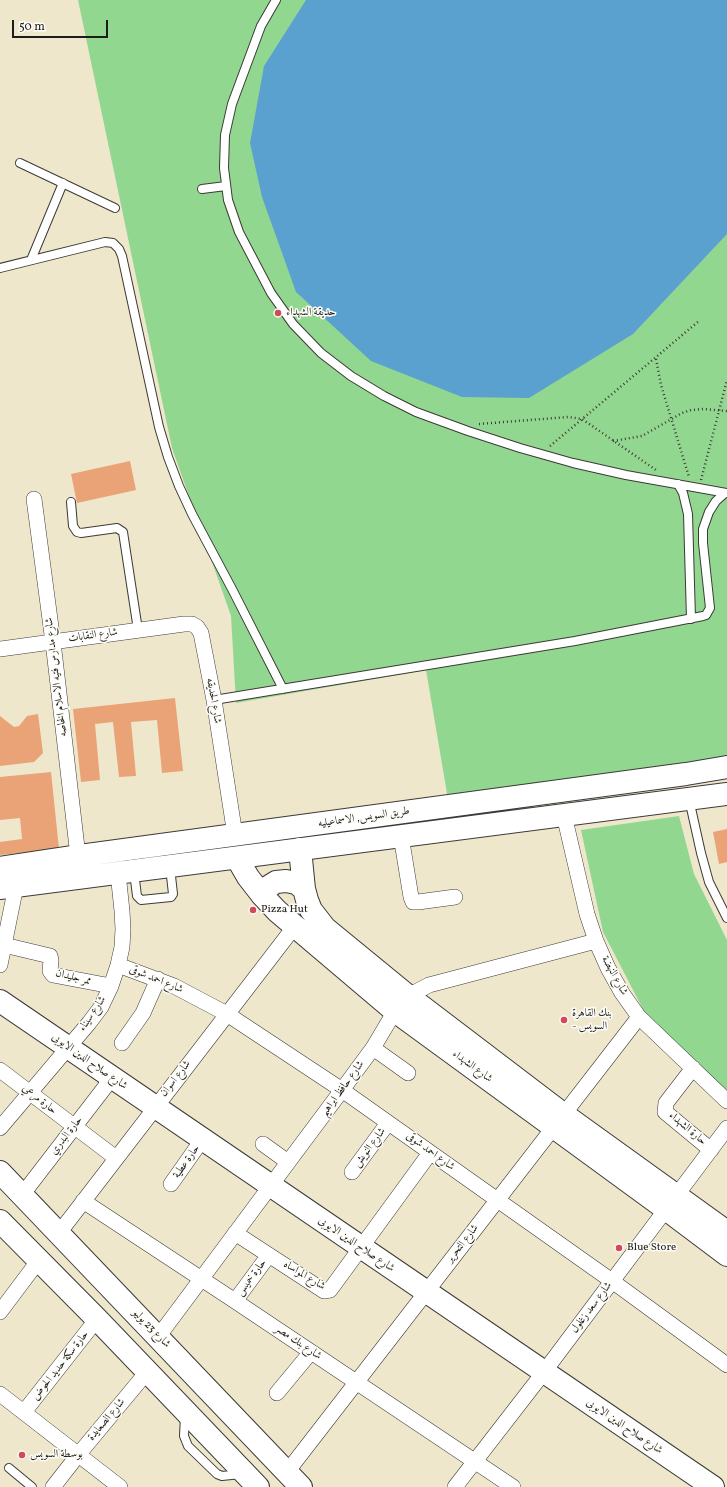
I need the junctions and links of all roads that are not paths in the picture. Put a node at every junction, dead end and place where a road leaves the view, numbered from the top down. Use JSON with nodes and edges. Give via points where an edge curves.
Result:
{"nodes":[{"id":1,"x":276,"y":0,"type":"edge"},
{"id":2,"x":20,"y":163,"type":"dead end"},
{"id":3,"x":63,"y":183,"type":"junction"},
{"id":4,"x":226,"y":186,"type":"junction"},
{"id":5,"x":202,"y":189,"type":"dead end"},
{"id":6,"x":115,"y":208,"type":"dead end"},
{"id":7,"x":31,"y":260,"type":"junction"},
{"id":8,"x":0,"y":268,"type":"edge"},
{"id":9,"x":678,"y":484,"type":"junction"},
{"id":10,"x":726,"y":493,"type":"edge"},
{"id":11,"x":34,"y":499,"type":"dead end"},
{"id":12,"x":71,"y":502,"type":"dead end"},
{"id":13,"x":689,"y":528,"type":"junction"},
{"id":14,"x":703,"y":529,"type":"junction"},
{"id":15,"x":705,"y":568,"type":"junction"},
{"id":16,"x":690,"y":569,"type":"junction"},
{"id":17,"x":691,"y":619,"type":"junction"},
{"id":18,"x":138,"y":630,"type":"junction"},
{"id":19,"x":53,"y":642,"type":"junction"},
{"id":20,"x":0,"y":649,"type":"edge"},
{"id":21,"x":283,"y":689,"type":"junction"},
{"id":22,"x":214,"y":700,"type":"junction"},
{"id":23,"x":727,"y":767,"type":"edge"},
{"id":24,"x":727,"y":794,"type":"edge"},
{"id":25,"x":689,"y":799,"type":"junction"},
{"id":26,"x":564,"y":815,"type":"junction"},
{"id":27,"x":235,"y":835,"type":"junction"},
{"id":28,"x":401,"y":836,"type":"junction"},
{"id":29,"x":300,"y":849,"type":"junction"},
{"id":30,"x":78,"y":856,"type":"junction"},
{"id":31,"x":237,"y":858,"type":"junction"},
{"id":32,"x":170,"y":867,"type":"junction"},
{"id":33,"x":0,"y":868,"type":"edge"},
{"id":34,"x":126,"y":872,"type":"junction"},
{"id":35,"x":8,"y":887,"type":"edge"},
{"id":36,"x":304,"y":889,"type":"junction"},
{"id":37,"x":262,"y":895,"type":"junction"},
{"id":38,"x":455,"y":897,"type":"dead end"},
{"id":39,"x":727,"y":918,"type":"edge"},
{"id":40,"x":294,"y":926,"type":"junction"},
{"id":41,"x":596,"y":941,"type":"junction"},
{"id":42,"x":4,"y":945,"type":"junction"},
{"id":43,"x":0,"y":965,"type":"edge"},
{"id":44,"x":118,"y":965,"type":"junction"},
{"id":45,"x":158,"y":979,"type":"junction"},
{"id":46,"x":111,"y":986,"type":"junction"},
{"id":47,"x":0,"y":1001,"type":"edge"},
{"id":48,"x":402,"y":1004,"type":"junction"},
{"id":49,"x":227,"y":1014,"type":"junction"},
{"id":50,"x":639,"y":1017,"type":"junction"},
{"id":51,"x":122,"y":1043,"type":"dead end"},
{"id":52,"x":68,"y":1048,"type":"junction"},
{"id":53,"x":373,"y":1048,"type":"junction"},
{"id":54,"x":693,"y":1068,"type":"junction"},
{"id":55,"x":0,"y":1070,"type":"edge"},
{"id":56,"x":408,"y":1073,"type":"dead end"},
{"id":57,"x":112,"y":1078,"type":"junction"},
{"id":58,"x":342,"y":1090,"type":"junction"},
{"id":59,"x":30,"y":1093,"type":"junction"},
{"id":60,"x":727,"y":1101,"type":"edge"},
{"id":61,"x":155,"y":1107,"type":"junction"},
{"id":62,"x":558,"y":1121,"type":"junction"},
{"id":63,"x":388,"y":1123,"type":"junction"},
{"id":64,"x":74,"y":1127,"type":"junction"},
{"id":65,"x":0,"y":1128,"type":"edge"},
{"id":66,"x":727,"y":1128,"type":"edge"},
{"id":67,"x":202,"y":1140,"type":"junction"},
{"id":68,"x":263,"y":1144,"type":"dead end"},
{"id":69,"x":711,"y":1150,"type":"junction"},
{"id":70,"x":430,"y":1153,"type":"junction"},
{"id":71,"x":116,"y":1158,"type":"junction"},
{"id":72,"x":288,"y":1162,"type":"junction"},
{"id":73,"x":0,"y":1172,"type":"edge"},
{"id":74,"x":352,"y":1172,"type":"dead end"},
{"id":75,"x":171,"y":1184,"type":"dead end"},
{"id":76,"x":270,"y":1186,"type":"junction"},
{"id":77,"x":22,"y":1194,"type":"junction"},
{"id":78,"x":497,"y":1200,"type":"junction"},
{"id":79,"x":83,"y":1201,"type":"junction"},
{"id":80,"x":671,"y":1201,"type":"junction"},
{"id":81,"x":0,"y":1221,"type":"edge"},
{"id":82,"x":727,"y":1232,"type":"edge"},
{"id":83,"x":58,"y":1233,"type":"junction"},
{"id":84,"x":236,"y":1233,"type":"junction"},
{"id":85,"x":361,"y":1248,"type":"junction"},
{"id":86,"x":270,"y":1255,"type":"junction"},
{"id":87,"x":727,"y":1255,"type":"edge"},
{"id":88,"x":39,"y":1260,"type":"junction"},
{"id":89,"x":201,"y":1279,"type":"junction"},
{"id":90,"x":612,"y":1281,"type":"junction"},
{"id":91,"x":426,"y":1292,"type":"junction"},
{"id":92,"x":235,"y":1301,"type":"junction"},
{"id":93,"x":0,"y":1312,"type":"edge"},
{"id":94,"x":97,"y":1319,"type":"junction"},
{"id":95,"x":158,"y":1337,"type":"junction"},
{"id":96,"x":311,"y":1352,"type":"junction"},
{"id":97,"x":727,"y":1365,"type":"edge"},
{"id":98,"x":147,"y":1372,"type":"junction"},
{"id":99,"x":544,"y":1372,"type":"junction"},
{"id":100,"x":356,"y":1382,"type":"junction"},
{"id":101,"x":277,"y":1393,"type":"dead end"},
{"id":102,"x":0,"y":1394,"type":"edge"},
{"id":103,"x":24,"y":1412,"type":"junction"},
{"id":104,"x":78,"y":1454,"type":"junction"},
{"id":105,"x":475,"y":1461,"type":"junction"},
{"id":106,"x":9,"y":1468,"type":"dead end"},
{"id":107,"x":294,"y":1479,"type":"edge"},
{"id":108,"x":251,"y":1480,"type":"edge"},
{"id":109,"x":32,"y":1487,"type":"edge"},
{"id":110,"x":53,"y":1487,"type":"edge"},
{"id":111,"x":120,"y":1487,"type":"edge"},
{"id":112,"x":455,"y":1487,"type":"edge"},
{"id":113,"x":513,"y":1487,"type":"edge"},
{"id":114,"x":713,"y":1487,"type":"edge"}],
"edges":[{"from":1,"to":4,"type":"lane","via":[[261,26],[232,104],[225,135]]},
{"from":2,"to":3,"type":"lane"},
{"from":3,"to":6,"type":"lane"},
{"from":3,"to":7,"type":"lane"},
{"from":4,"to":5,"type":"lane"},
{"from":4,"to":9,"type":"lane","via":[[239,232],[271,293],[293,324],[321,353],[358,380],[416,412],[540,454],[626,475]]},
{"from":7,"to":8,"type":"lane"},
{"from":7,"to":21,"type":"lane","via":[[105,242],[113,243],[119,249],[168,457],[192,514]]},
{"from":9,"to":10,"type":"lane"},
{"from":9,"to":13,"type":"lane","via":[[685,500]]},
{"from":10,"to":14,"type":"lane","via":[[716,501]]},
{"from":11,"to":19,"type":"street","name":"شارع مدارس فتيه الاسلام الخاصه"},
{"from":12,"to":18,"type":"lane","via":[[73,526],[77,532],[117,528],[123,532]]},
{"from":13,"to":14,"type":"lane"},
{"from":13,"to":16,"type":"lane"},
{"from":14,"to":15,"type":"lane"},
{"from":15,"to":16,"type":"lane"},
{"from":15,"to":17,"type":"lane","via":[[709,612]]},
{"from":16,"to":17,"type":"lane"},
{"from":17,"to":21,"type":"lane","via":[[575,641]]},
{"from":18,"to":19,"type":"street","name":"شارع النقابات"},
{"from":18,"to":22,"type":"street","name":"شارع الحديقه","via":[[184,624],[197,627],[201,633]]},
{"from":19,"to":20,"type":"street","name":"شارع النقابات"},
{"from":19,"to":30,"type":"street","name":"شارع مدارس فتيه الاسلام الخاصه"},
{"from":21,"to":22,"type":"lane"},
{"from":22,"to":27,"type":"street","name":"شارع الحديقه"},
{"from":23,"to":27,"type":"main road","name":"طريق السويس, الاسماعيليه"},
{"from":24,"to":25,"type":"main road","name":"طريق السويس, الاسماعيليه"},
{"from":25,"to":26,"type":"main road","name":"طريق السويس, الاسماعيليه"},
{"from":25,"to":39,"type":"lane","via":[[709,882]]},
{"from":26,"to":28,"type":"main road","name":"طريق السويس, الاسماعيليه"},
{"from":26,"to":41,"type":"street","name":"شارع النهضة","via":[[587,914]]},
{"from":27,"to":30,"type":"main road","name":"طريق السويس, الاسماعيليه"},
{"from":28,"to":29,"type":"main road","name":"طريق السويس, الاسماعيليه"},
{"from":28,"to":38,"type":"street","via":[[413,902]]},
{"from":29,"to":31,"type":"main road","name":"طريق السويس, الاسماعيليه"},
{"from":29,"to":36,"type":"main road","name":"شارع الشهداء"},
{"from":30,"to":33,"type":"main road","name":"طريق السويس, الاسماعيليه"},
{"from":31,"to":32,"type":"main road","name":"طريق السويس, الاسماعيليه"},
{"from":31,"to":37,"type":"main road","name":"شارع الشهداء"},
{"from":32,"to":34,"type":"main road","name":"طريق السويس, الاسماعيليه"},
{"from":32,"to":34,"type":"lane","via":[[173,896],[143,900],[138,896]]},
{"from":34,"to":35,"type":"main road","name":"طريق السويس, الاسماعيليه"},
{"from":34,"to":44,"type":"street","name":"شارع سيناء","via":[[122,947]]},
{"from":35,"to":42,"type":"street"},
{"from":36,"to":37,"type":"main road","via":[[296,883],[276,882]]},
{"from":36,"to":48,"type":"main road","name":"شارع الشهداء","via":[[311,910],[324,928]]},
{"from":37,"to":40,"type":"main road","name":"شارع الشهداء"},
{"from":40,"to":48,"type":"main road","name":"شارع الشهداء"},
{"from":40,"to":49,"type":"street","name":"شارع اسوان"},
{"from":41,"to":48,"type":"street","via":[[429,985]]},
{"from":41,"to":50,"type":"street","name":"شارع النهضة","via":[[622,993]]},
{"from":42,"to":43,"type":"street"},
{"from":42,"to":46,"type":"street","name":"ممر جليدان","via":[[50,956],[50,971],[55,976]]},
{"from":44,"to":45,"type":"street","name":"شارع احمد شوقى"},
{"from":44,"to":46,"type":"street","name":"شارع سيناء"},
{"from":45,"to":49,"type":"street","name":"شارع احمد شوقى"},
{"from":45,"to":51,"type":"street","via":[[143,1013]]},
{"from":46,"to":52,"type":"street","name":"شارع سيناء","via":[[101,1007]]},
{"from":47,"to":52,"type":"main road","name":"شارع صلاح الدين الايوبى"},
{"from":48,"to":53,"type":"street","name":"شارع حافظ ابراهيم"},
{"from":48,"to":62,"type":"main road","name":"شارع الشهداء"},
{"from":49,"to":58,"type":"street","name":"شارع احمد شوقى"},
{"from":49,"to":61,"type":"street","name":"شارع اسوان"},
{"from":50,"to":54,"type":"street","name":"شارع النهضة"},
{"from":50,"to":62,"type":"street","name":"شارع التحرير"},
{"from":52,"to":57,"type":"main road","name":"شارع صلاح الدين الايوبى"},
{"from":52,"to":59,"type":"street","name":"شارع سيناء"},
{"from":53,"to":56,"type":"street"},
{"from":53,"to":58,"type":"street","name":"شارع حافظ ابراهيم"},
{"from":54,"to":60,"type":"street","name":"شارع النهضة"},
{"from":54,"to":69,"type":"street","name":"حارة الشهداء","via":[[666,1103],[665,1112]]},
{"from":55,"to":59,"type":"street","name":"حارة مرعي"},
{"from":57,"to":61,"type":"main road","name":"شارع صلاح الدين الايوبى"},
{"from":57,"to":64,"type":"street","name":"حارة البدري"},
{"from":58,"to":63,"type":"street","name":"شارع احمد شوقى"},
{"from":58,"to":72,"type":"street","name":"شارع حافظ ابراهيم"},
{"from":59,"to":64,"type":"street","name":"حارة مرعي"},
{"from":59,"to":65,"type":"street","name":"شارع سيناء"},
{"from":61,"to":67,"type":"main road","name":"شارع صلاح الدين الايوبى"},
{"from":61,"to":71,"type":"street","name":"شارع اسوان"},
{"from":62,"to":78,"type":"street","name":"شارع التحرير"},
{"from":62,"to":80,"type":"main road","name":"شارع الشهداء"},
{"from":63,"to":70,"type":"street","name":"شارع احمد شوقى"},
{"from":63,"to":74,"type":"street","name":"شارع النويش"},
{"from":64,"to":71,"type":"street","name":"حارة مرعي"},
{"from":64,"to":77,"type":"street","name":"حارة البدري"},
{"from":66,"to":69,"type":"street","name":"شارع سعد زغلول"},
{"from":67,"to":75,"type":"street","name":"حارة عطية"},
{"from":67,"to":76,"type":"main road","name":"شارع صلاح الدين الايوبى"},
{"from":68,"to":72,"type":"street"},
{"from":69,"to":80,"type":"street","name":"شارع سعد زغلول"},
{"from":70,"to":78,"type":"street","name":"شارع احمد شوقى"},
{"from":70,"to":85,"type":"street","name":"شارع المواساه"},
{"from":71,"to":79,"type":"street","name":"شارع اسوان"},
{"from":72,"to":76,"type":"street","name":"شارع حافظ ابراهيم"},
{"from":73,"to":77,"type":"main road","name":"شارع 23 يوليو"},
{"from":76,"to":84,"type":"street","name":"شارع حافظ ابراهيم"},
{"from":76,"to":85,"type":"main road","name":"شارع صلاح الدين الايوبى"},
{"from":77,"to":83,"type":"main road","name":"شارع 23 يوليو"},
{"from":78,"to":90,"type":"street","name":"شارع احمد شوقى"},
{"from":78,"to":91,"type":"street","name":"شارع التحرير"},
{"from":79,"to":83,"type":"street","name":"شارع اسوان"},
{"from":79,"to":89,"type":"street","name":"شارع بنك مصر"},
{"from":80,"to":82,"type":"main road","name":"شارع الشهداء"},
{"from":80,"to":87,"type":"main road","name":"شارع الشهداء"},
{"from":80,"to":90,"type":"street","name":"شارع سعد زغلول"},
{"from":81,"to":88,"type":"main road"},
{"from":83,"to":95,"type":"main road","name":"شارع 23 يوليو"},
{"from":84,"to":86,"type":"street","name":"شارع المواساه"},
{"from":84,"to":89,"type":"street","name":"شارع حافظ ابراهيم"},
{"from":85,"to":86,"type":"street","name":"شارع المواساه","via":[[333,1288],[327,1291]]},
{"from":85,"to":91,"type":"main road","name":"شارع صلاح الدين الايوبى"},
{"from":86,"to":92,"type":"street","name":"حارة خميس"},
{"from":88,"to":93,"type":"street"},
{"from":88,"to":94,"type":"main road"},
{"from":89,"to":92,"type":"street","name":"شارع بنك مصر"},
{"from":89,"to":95,"type":"street","name":"شارع حافظ ابراهيم"},
{"from":90,"to":97,"type":"street","name":"شارع احمد شوقى"},
{"from":90,"to":99,"type":"street","name":"شارع سعد زغلول"},
{"from":91,"to":99,"type":"main road","name":"شارع صلاح الدين الايوبى"},
{"from":91,"to":100,"type":"street","name":"شارع التحرير"},
{"from":92,"to":96,"type":"street","name":"شارع بنك مصر"},
{"from":94,"to":98,"type":"main road"},
{"from":94,"to":103,"type":"street","name":"حارة سكة حديد الحوض"},
{"from":95,"to":107,"type":"main road","name":"شارع 23 يوليو"},
{"from":96,"to":100,"type":"street","name":"شارع بنك مصر"},
{"from":96,"to":101,"type":"street"},
{"from":98,"to":104,"type":"street","name":"شارع الصعايدة"},
{"from":98,"to":108,"type":"main road"},
{"from":99,"to":105,"type":"street","name":"شارع سعد زغلول"},
{"from":99,"to":114,"type":"main road","name":"شارع صلاح الدين الايوبى"},
{"from":100,"to":105,"type":"street","name":"شارع بنك مصر"},
{"from":100,"to":107,"type":"street","name":"شارع التحرير"},
{"from":102,"to":103,"type":"street"},
{"from":103,"to":104,"type":"street"},
{"from":104,"to":110,"type":"street","name":"شارع الصعايدة"},
{"from":104,"to":111,"type":"street"},
{"from":105,"to":112,"type":"street","name":"شارع سعد زغلول"},
{"from":105,"to":113,"type":"street","name":"شارع بنك مصر"},
{"from":106,"to":109,"type":"lane"}]}
